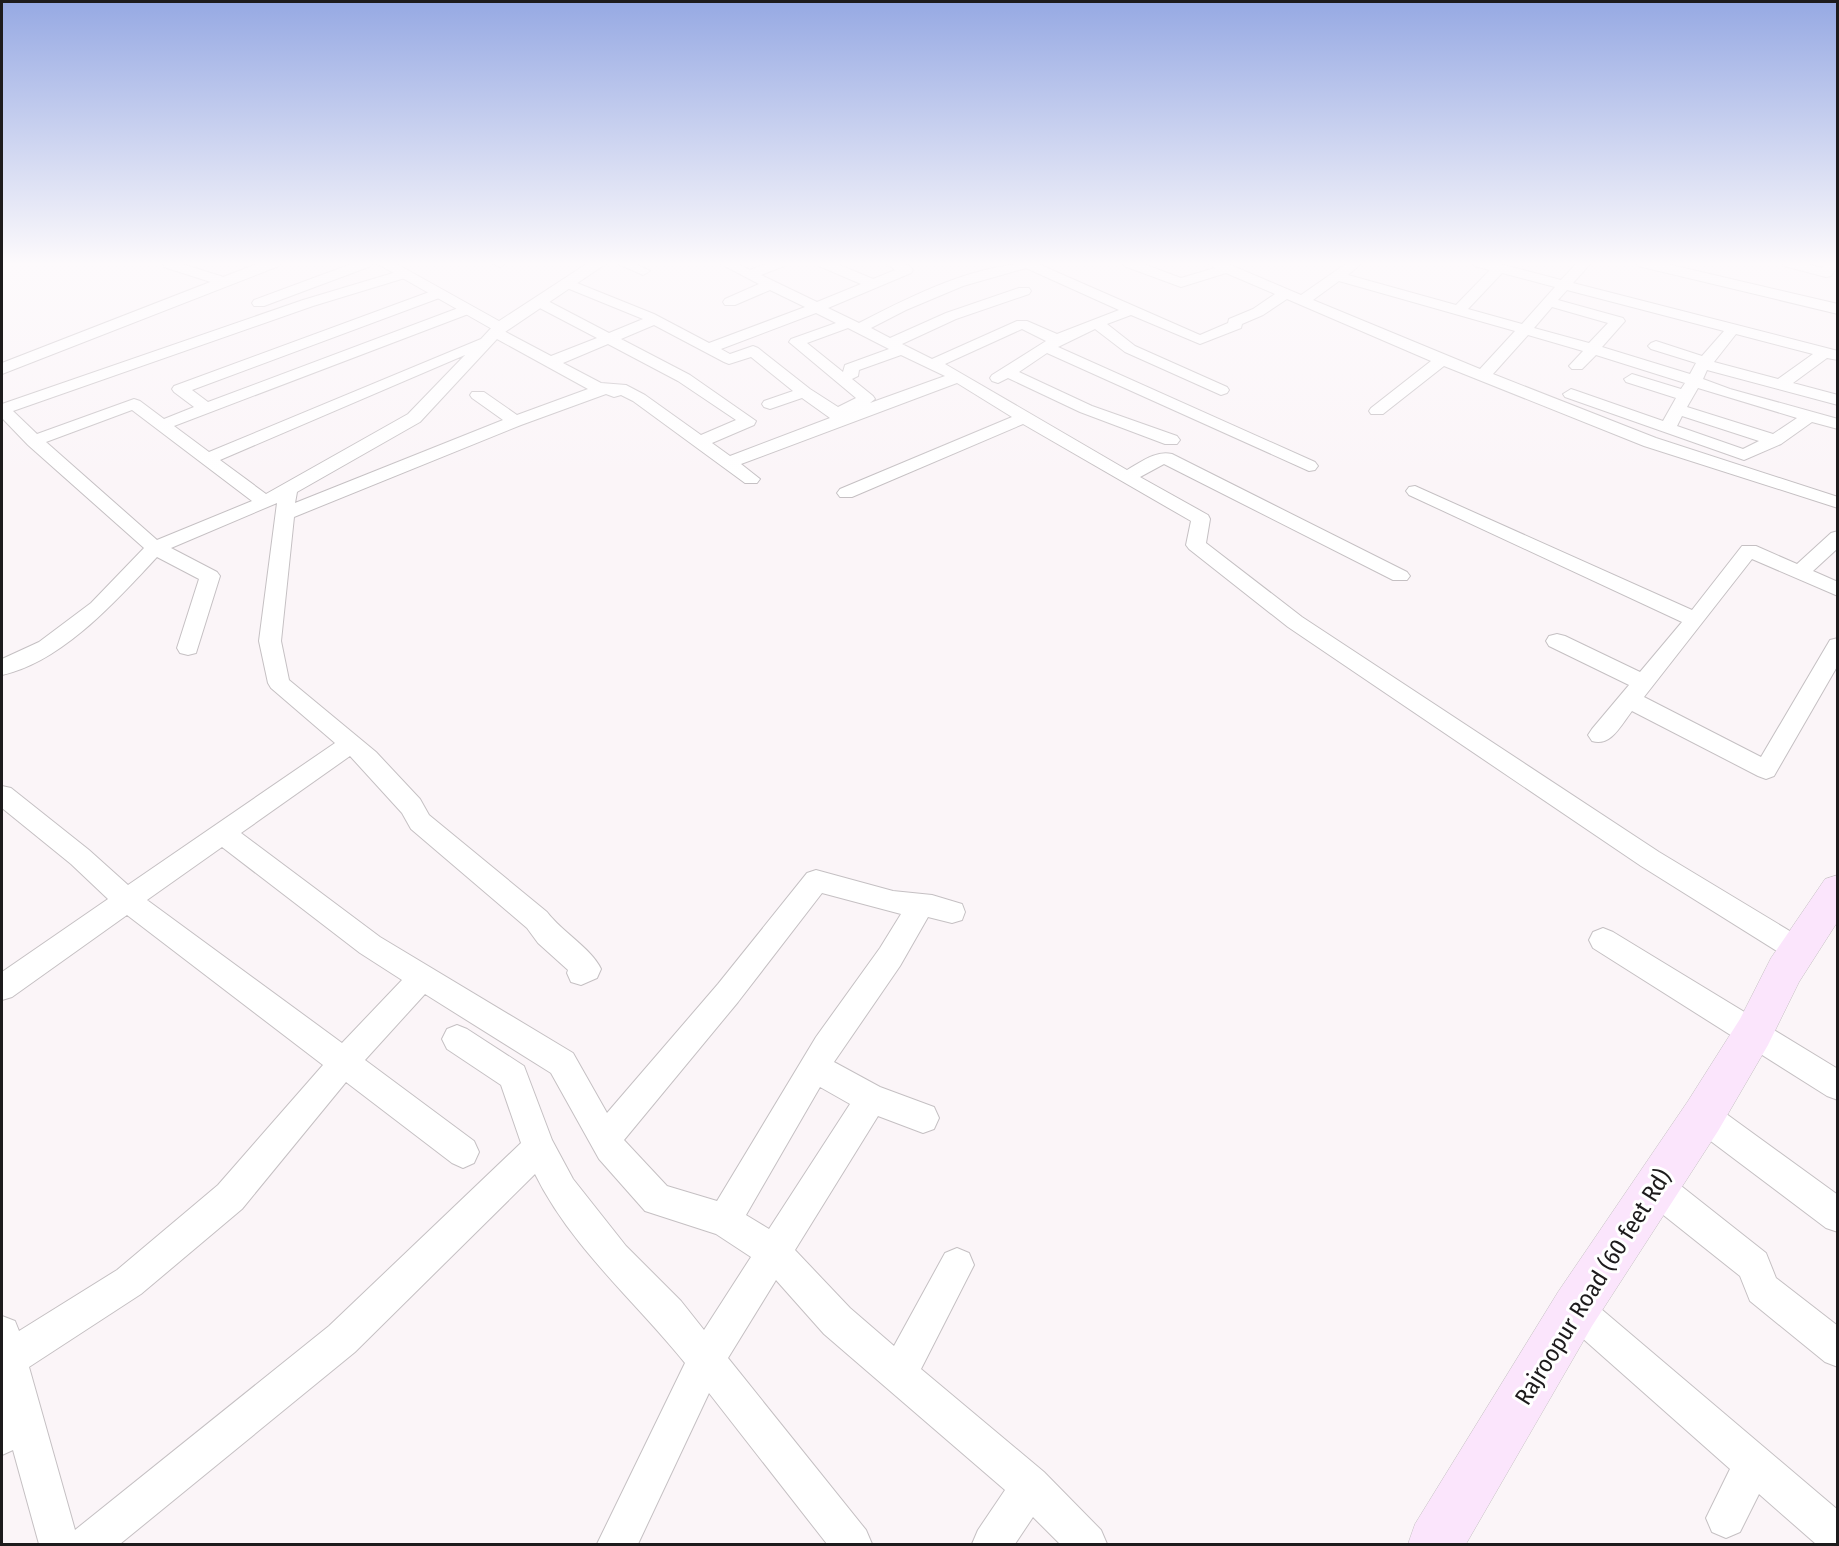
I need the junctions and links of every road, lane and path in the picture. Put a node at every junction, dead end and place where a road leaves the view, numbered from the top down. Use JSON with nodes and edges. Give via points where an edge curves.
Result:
{"nodes":[{"id":1,"x":89,"y":335,"type":"edge"},
{"id":2,"x":215,"y":335,"type":"edge"},
{"id":3,"x":326,"y":335,"type":"edge"},
{"id":4,"x":399,"y":335,"type":"edge"},
{"id":5,"x":489,"y":335,"type":"edge"},
{"id":6,"x":492,"y":335,"type":"edge"},
{"id":7,"x":498,"y":335,"type":"edge"},
{"id":8,"x":604,"y":335,"type":"edge"},
{"id":9,"x":617,"y":335,"type":"edge"},
{"id":10,"x":684,"y":335,"type":"edge"},
{"id":11,"x":744,"y":335,"type":"edge"},
{"id":12,"x":821,"y":335,"type":"edge"},
{"id":13,"x":874,"y":335,"type":"edge"},
{"id":14,"x":917,"y":335,"type":"edge"},
{"id":15,"x":997,"y":335,"type":"edge"},
{"id":16,"x":1039,"y":335,"type":"edge"},
{"id":17,"x":1071,"y":335,"type":"edge"},
{"id":18,"x":1112,"y":335,"type":"edge"},
{"id":19,"x":1190,"y":335,"type":"edge"},
{"id":20,"x":1212,"y":335,"type":"edge"},
{"id":21,"x":1384,"y":335,"type":"edge"},
{"id":22,"x":1519,"y":335,"type":"edge"},
{"id":23,"x":1543,"y":335,"type":"edge"},
{"id":24,"x":1605,"y":335,"type":"edge"},
{"id":25,"x":1727,"y":335,"type":"edge"},
{"id":26,"x":1759,"y":335,"type":"edge"},
{"id":27,"x":610,"y":338,"type":"junction"},
{"id":28,"x":1052,"y":344,"type":"junction"},
{"id":29,"x":897,"y":346,"type":"junction"},
{"id":30,"x":1656,"y":346,"type":"dead end"},
{"id":31,"x":709,"y":348,"type":"junction"},
{"id":32,"x":1593,"y":349,"type":"junction"},
{"id":33,"x":1831,"y":355,"type":"edge"},
{"id":34,"x":1443,"y":360,"type":"junction"},
{"id":35,"x":551,"y":362,"type":"junction"},
{"id":36,"x":1705,"y":363,"type":"junction"},
{"id":37,"x":933,"y":364,"type":"junction"},
{"id":38,"x":1577,"y":366,"type":"dead end"},
{"id":39,"x":2,"y":369,"type":"edge"},
{"id":40,"x":1007,"y":372,"type":"junction"},
{"id":41,"x":1486,"y":373,"type":"junction"},
{"id":42,"x":958,"y":377,"type":"junction"},
{"id":43,"x":842,"y":378,"type":"junction"},
{"id":44,"x":1632,"y":380,"type":"dead end"},
{"id":45,"x":1693,"y":381,"type":"junction"},
{"id":46,"x":1782,"y":384,"type":"junction"},
{"id":47,"x":607,"y":388,"type":"junction"},
{"id":48,"x":981,"y":390,"type":"junction"},
{"id":49,"x":1221,"y":390,"type":"dead end"},
{"id":50,"x":804,"y":392,"type":"junction"},
{"id":51,"x":478,"y":395,"type":"dead end"},
{"id":52,"x":1838,"y":400,"type":"edge"},
{"id":53,"x":1680,"y":402,"type":"junction"},
{"id":54,"x":770,"y":404,"type":"dead end"},
{"id":55,"x":206,"y":408,"type":"junction"},
{"id":56,"x":2,"y":409,"type":"edge"},
{"id":57,"x":1377,"y":411,"type":"dead end"},
{"id":58,"x":837,"y":416,"type":"junction"},
{"id":59,"x":1809,"y":416,"type":"junction"},
{"id":60,"x":1025,"y":417,"type":"junction"},
{"id":61,"x":515,"y":421,"type":"junction"},
{"id":62,"x":1838,"y":424,"type":"edge"},
{"id":63,"x":162,"y":425,"type":"junction"},
{"id":64,"x":1667,"y":429,"type":"junction"},
{"id":65,"x":1171,"y":440,"type":"dead end"},
{"id":66,"x":1775,"y":440,"type":"junction"},
{"id":67,"x":34,"y":441,"type":"junction"},
{"id":68,"x":703,"y":443,"type":"junction"},
{"id":69,"x":207,"y":459,"type":"junction"},
{"id":70,"x":728,"y":463,"type":"junction"},
{"id":71,"x":1309,"y":466,"type":"dead end"},
{"id":72,"x":1127,"y":477,"type":"junction"},
{"id":73,"x":751,"y":479,"type":"dead end"},
{"id":74,"x":288,"y":489,"type":"junction"},
{"id":75,"x":1415,"y":491,"type":"dead end"},
{"id":76,"x":846,"y":493,"type":"dead end"},
{"id":77,"x":265,"y":502,"type":"junction"},
{"id":78,"x":1838,"y":503,"type":"edge"},
{"id":79,"x":285,"y":514,"type":"junction"},
{"id":80,"x":1838,"y":537,"type":"edge"},
{"id":81,"x":155,"y":548,"type":"junction"},
{"id":82,"x":1800,"y":572,"type":"junction"},
{"id":83,"x":1400,"y":576,"type":"dead end"},
{"id":84,"x":1838,"y":590,"type":"edge"},
{"id":85,"x":1695,"y":620,"type":"junction"},
{"id":86,"x":1557,"y":641,"type":"dead end"},
{"id":87,"x":1838,"y":645,"type":"edge"},
{"id":88,"x":188,"y":648,"type":"dead end"},
{"id":89,"x":2,"y":668,"type":"edge"},
{"id":90,"x":1637,"y":692,"type":"junction"},
{"id":91,"x":1600,"y":735,"type":"dead end"},
{"id":92,"x":351,"y":743,"type":"junction"},
{"id":93,"x":8,"y":809,"type":"edge"},
{"id":94,"x":222,"y":833,"type":"junction"},
{"id":95,"x":1838,"y":890,"type":"edge"},
{"id":96,"x":127,"y":900,"type":"junction"},
{"id":97,"x":921,"y":905,"type":"junction"},
{"id":98,"x":952,"y":912,"type":"dead end"},
{"id":99,"x":1603,"y":940,"type":"dead end"},
{"id":100,"x":1798,"y":950,"type":"junction"},
{"id":101,"x":580,"y":973,"type":"dead end"},
{"id":102,"x":423,"y":977,"type":"junction"},
{"id":103,"x":2,"y":988,"type":"edge"},
{"id":104,"x":1754,"y":1032,"type":"junction"},
{"id":105,"x":457,"y":1039,"type":"dead end"},
{"id":106,"x":344,"y":1062,"type":"junction"},
{"id":107,"x":816,"y":1068,"type":"junction"},
{"id":108,"x":1838,"y":1086,"type":"edge"},
{"id":109,"x":871,"y":1099,"type":"junction"},
{"id":110,"x":1703,"y":1116,"type":"junction"},
{"id":111,"x":923,"y":1118,"type":"dead end"},
{"id":112,"x":605,"y":1139,"type":"junction"},
{"id":113,"x":539,"y":1148,"type":"junction"},
{"id":114,"x":463,"y":1152,"type":"dead end"},
{"id":115,"x":1654,"y":1186,"type":"junction"},
{"id":116,"x":1838,"y":1216,"type":"edge"},
{"id":117,"x":724,"y":1220,"type":"junction"},
{"id":118,"x":775,"y":1253,"type":"junction"},
{"id":119,"x":957,"y":1265,"type":"dead end"},
{"id":120,"x":1575,"y":1309,"type":"junction"},
{"id":121,"x":5,"y":1346,"type":"edge"},
{"id":122,"x":1838,"y":1348,"type":"edge"},
{"id":123,"x":706,"y":1359,"type":"junction"},
{"id":124,"x":899,"y":1374,"type":"junction"},
{"id":125,"x":13,"y":1428,"type":"edge"},
{"id":126,"x":1753,"y":1466,"type":"junction"},
{"id":127,"x":1030,"y":1486,"type":"junction"},
{"id":128,"x":1726,"y":1518,"type":"dead end"},
{"id":129,"x":1838,"y":1537,"type":"edge"},
{"id":130,"x":59,"y":1545,"type":"edge"},
{"id":131,"x":89,"y":1545,"type":"edge"},
{"id":132,"x":617,"y":1545,"type":"edge"},
{"id":133,"x":852,"y":1545,"type":"edge"},
{"id":134,"x":992,"y":1545,"type":"edge"},
{"id":135,"x":1087,"y":1545,"type":"edge"},
{"id":136,"x":1435,"y":1545,"type":"edge"}],
"edges":[{"from":1,"to":39,"type":"street"},
{"from":2,"to":56,"type":"street"},
{"from":3,"to":55,"type":"street","via":[[180,389]]},
{"from":4,"to":55,"type":"street"},
{"from":5,"to":69,"type":"street"},
{"from":6,"to":74,"type":"street","via":[[414,418]]},
{"from":7,"to":35,"type":"street"},
{"from":8,"to":27,"type":"street"},
{"from":9,"to":27,"type":"street"},
{"from":10,"to":31,"type":"street"},
{"from":11,"to":31,"type":"street"},
{"from":12,"to":43,"type":"street","via":[[796,342]]},
{"from":13,"to":29,"type":"street"},
{"from":14,"to":29,"type":"street"},
{"from":15,"to":37,"type":"street"},
{"from":16,"to":28,"type":"street"},
{"from":17,"to":28,"type":"street"},
{"from":18,"to":49,"type":"street","via":[[1130,349]]},
{"from":19,"to":20,"type":"street","via":[[1200,340]]},
{"from":21,"to":34,"type":"street"},
{"from":22,"to":41,"type":"street"},
{"from":23,"to":32,"type":"street"},
{"from":24,"to":32,"type":"street"},
{"from":25,"to":36,"type":"street"},
{"from":26,"to":33,"type":"street"},
{"from":27,"to":35,"type":"street"},
{"from":27,"to":68,"type":"street","via":[[684,378],[748,421]]},
{"from":28,"to":40,"type":"street"},
{"from":28,"to":71,"type":"street"},
{"from":29,"to":37,"type":"street"},
{"from":29,"to":43,"type":"street","via":[[850,368],[852,373]]},
{"from":30,"to":36,"type":"street"},
{"from":31,"to":50,"type":"street","via":[[729,359],[753,351]]},
{"from":32,"to":38,"type":"street"},
{"from":32,"to":45,"type":"street"},
{"from":33,"to":46,"type":"street"},
{"from":34,"to":41,"type":"street"},
{"from":34,"to":57,"type":"street"},
{"from":35,"to":47,"type":"street","via":[[598,388]]},
{"from":36,"to":45,"type":"street"},
{"from":36,"to":46,"type":"street"},
{"from":37,"to":42,"type":"street"},
{"from":40,"to":48,"type":"street"},
{"from":40,"to":65,"type":"street","via":[[1086,409]]},
{"from":41,"to":64,"type":"street","via":[[1550,386]]},
{"from":41,"to":78,"type":"street","via":[[1650,441]]},
{"from":42,"to":48,"type":"street"},
{"from":42,"to":58,"type":"street"},
{"from":43,"to":58,"type":"street","via":[[867,399]]},
{"from":44,"to":53,"type":"street"},
{"from":45,"to":53,"type":"street"},
{"from":45,"to":59,"type":"street"},
{"from":46,"to":52,"type":"street"},
{"from":47,"to":61,"type":"street"},
{"from":47,"to":68,"type":"street","via":[[614,392],[620,388],[639,398]]},
{"from":48,"to":60,"type":"street"},
{"from":50,"to":54,"type":"street"},
{"from":50,"to":58,"type":"street"},
{"from":51,"to":61,"type":"street"},
{"from":53,"to":64,"type":"street"},
{"from":53,"to":66,"type":"street"},
{"from":55,"to":63,"type":"street"},
{"from":56,"to":67,"type":"street"},
{"from":58,"to":70,"type":"street"},
{"from":59,"to":62,"type":"street"},
{"from":59,"to":66,"type":"street"},
{"from":60,"to":72,"type":"street"},
{"from":60,"to":76,"type":"street"},
{"from":61,"to":79,"type":"street"},
{"from":63,"to":67,"type":"street","via":[[134,404]]},
{"from":63,"to":69,"type":"street"},
{"from":64,"to":66,"type":"street","via":[[1744,454]]},
{"from":67,"to":81,"type":"street"},
{"from":68,"to":70,"type":"street"},
{"from":69,"to":77,"type":"street"},
{"from":70,"to":73,"type":"street"},
{"from":72,"to":83,"type":"street","via":[[1166,458]]},
{"from":72,"to":100,"type":"street","via":[[1201,519],[1196,545],[1295,622],[1650,859]]},
{"from":74,"to":77,"type":"street"},
{"from":74,"to":79,"type":"street"},
{"from":75,"to":85,"type":"street"},
{"from":77,"to":81,"type":"street"},
{"from":79,"to":92,"type":"street","via":[[270,641],[279,683]]},
{"from":80,"to":82,"type":"street"},
{"from":81,"to":88,"type":"street","via":[[210,576]]},
{"from":81,"to":89,"type":"street","via":[[89,614],[47,647]]},
{"from":82,"to":84,"type":"street"},
{"from":82,"to":85,"type":"street","via":[[1749,550]]},
{"from":85,"to":90,"type":"street"},
{"from":86,"to":90,"type":"street"},
{"from":87,"to":90,"type":"street","via":[[1766,770]]},
{"from":90,"to":91,"type":"street"},
{"from":92,"to":94,"type":"street"},
{"from":92,"to":101,"type":"street","via":[[405,800],[420,822],[509,894],[587,969]]},
{"from":93,"to":96,"type":"street","via":[[80,857]]},
{"from":94,"to":96,"type":"street"},
{"from":94,"to":102,"type":"street","via":[[370,945]]},
{"from":95,"to":100,"type":"main road","name":"Rajroopur Road (60 feet Rd)"},
{"from":96,"to":103,"type":"street"},
{"from":96,"to":106,"type":"street"},
{"from":97,"to":98,"type":"street"},
{"from":97,"to":107,"type":"street"},
{"from":97,"to":112,"type":"street","via":[[893,902],[816,881]]},
{"from":99,"to":104,"type":"street"},
{"from":100,"to":104,"type":"main road","name":"Rajroopur Road (60 feet Rd)"},
{"from":102,"to":106,"type":"street"},
{"from":102,"to":112,"type":"street","via":[[562,1063]]},
{"from":104,"to":108,"type":"street"},
{"from":104,"to":110,"type":"main road","name":"Rajroopur Road (60 feet Rd)"},
{"from":105,"to":113,"type":"street","via":[[513,1076]]},
{"from":106,"to":114,"type":"street"},
{"from":106,"to":121,"type":"street","via":[[230,1197],[129,1282]]},
{"from":107,"to":109,"type":"street"},
{"from":107,"to":117,"type":"street"},
{"from":109,"to":111,"type":"street"},
{"from":109,"to":118,"type":"street"},
{"from":110,"to":115,"type":"main road","name":"Rajroopur Road (60 feet Rd)"},
{"from":110,"to":116,"type":"street"},
{"from":112,"to":117,"type":"street","via":[[657,1199]]},
{"from":113,"to":123,"type":"street","via":[[561,1191],[614,1258]]},
{"from":113,"to":131,"type":"street","via":[[342,1339]]},
{"from":115,"to":120,"type":"main road","name":"Rajroopur Road (60 feet Rd)"},
{"from":115,"to":122,"type":"street","via":[[1754,1265],[1762,1289]]},
{"from":117,"to":118,"type":"street"},
{"from":118,"to":123,"type":"street"},
{"from":118,"to":124,"type":"street","via":[[837,1321]]},
{"from":119,"to":124,"type":"street"},
{"from":120,"to":126,"type":"street"},
{"from":120,"to":136,"type":"main road","name":"Rajroopur Road (60 feet Rd)"},
{"from":121,"to":125,"type":"street"},
{"from":123,"to":132,"type":"street"},
{"from":123,"to":133,"type":"street"},
{"from":124,"to":127,"type":"street"},
{"from":125,"to":130,"type":"street"},
{"from":126,"to":128,"type":"street"},
{"from":126,"to":129,"type":"street"},
{"from":127,"to":134,"type":"street"},
{"from":127,"to":135,"type":"street"}]}
